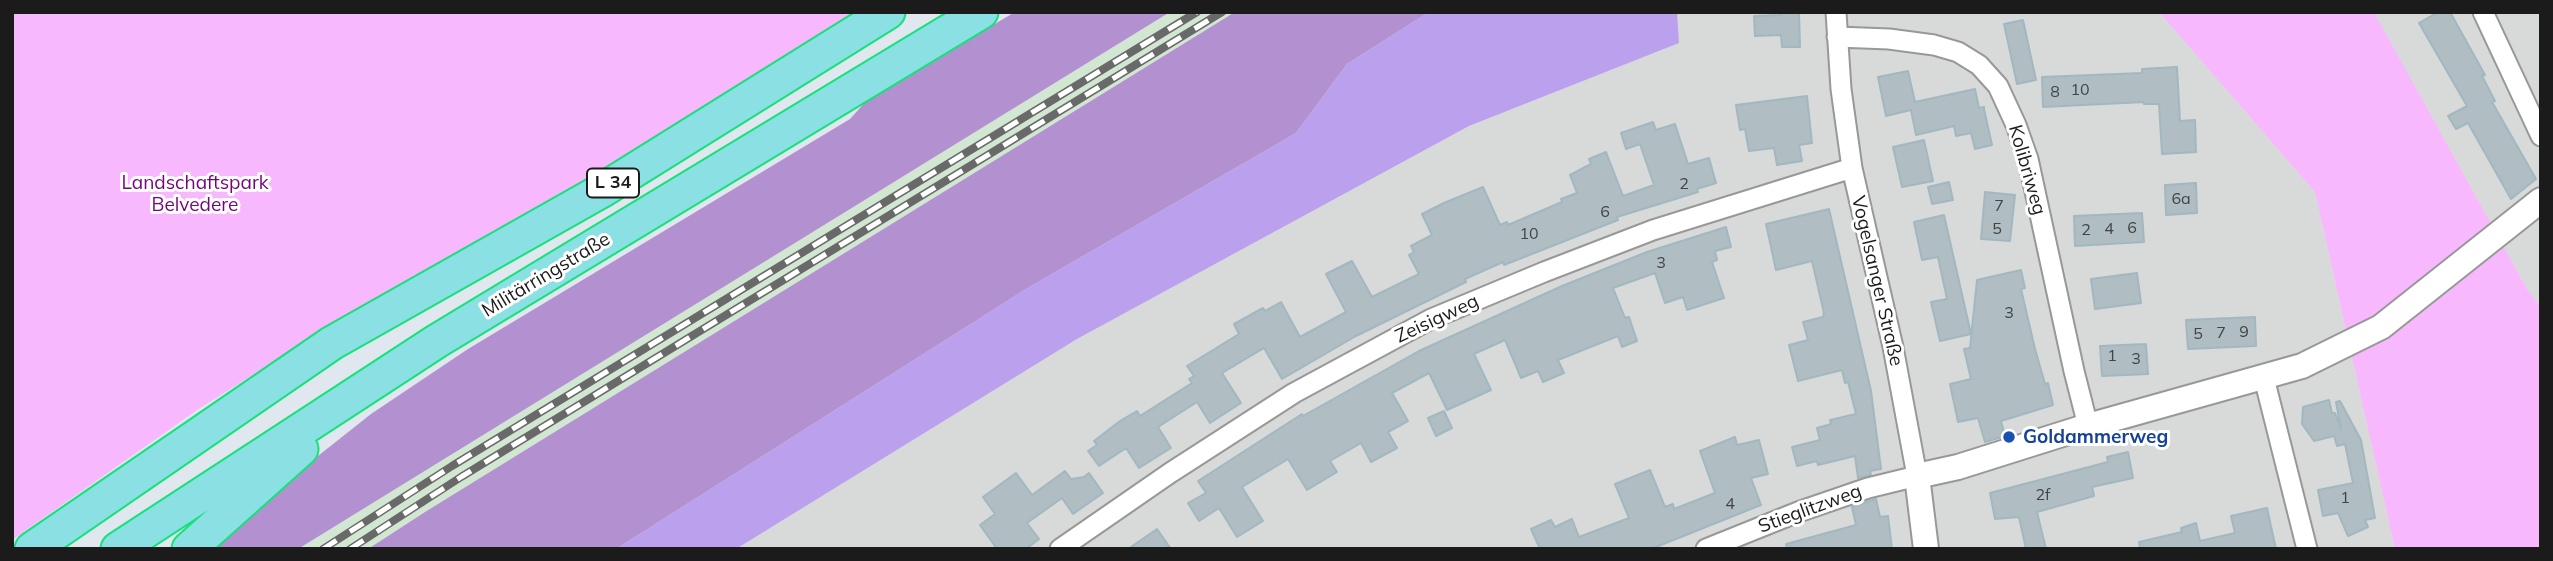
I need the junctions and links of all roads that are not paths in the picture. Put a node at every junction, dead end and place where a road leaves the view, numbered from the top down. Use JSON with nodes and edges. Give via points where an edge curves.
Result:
{"nodes":[{"id":1,"x":887,"y":12,"type":"edge"},
{"id":2,"x":981,"y":12,"type":"edge"},
{"id":3,"x":1836,"y":12,"type":"edge"},
{"id":4,"x":2483,"y":12,"type":"edge"},
{"id":5,"x":1837,"y":37,"type":"junction"},
{"id":6,"x":2541,"y":136,"type":"edge"},
{"id":7,"x":1852,"y":168,"type":"junction"},
{"id":8,"x":2541,"y":200,"type":"edge"},
{"id":9,"x":437,"y":341,"type":"junction"},
{"id":10,"x":2264,"y":378,"type":"junction"},
{"id":11,"x":2088,"y":426,"type":"junction"},
{"id":12,"x":1917,"y":477,"type":"junction"},
{"id":13,"x":32,"y":549,"type":"edge"},
{"id":14,"x":118,"y":549,"type":"edge"},
{"id":15,"x":189,"y":549,"type":"edge"},
{"id":16,"x":1060,"y":549,"type":"edge"},
{"id":17,"x":1706,"y":549,"type":"edge"},
{"id":18,"x":1926,"y":549,"type":"edge"},
{"id":19,"x":2307,"y":549,"type":"edge"}],
"edges":[{"from":1,"to":13,"type":"highway","number":"L 34","via":[[601,191],[331,343]]},
{"from":2,"to":9,"type":"highway","name":"Militärringstraße","number":"L 34"},
{"from":3,"to":5,"type":"street","name":"Vogelsanger Straße"},
{"from":4,"to":6,"type":"street"},
{"from":5,"to":7,"type":"street","name":"Vogelsanger Straße"},
{"from":5,"to":11,"type":"street","name":"Kolibriweg","via":[[1889,39],[1958,52],[1979,65],[1998,86],[2028,159]]},
{"from":7,"to":12,"type":"street","name":"Vogelsanger Straße"},
{"from":7,"to":16,"type":"street","name":"Zeisigweg","via":[[1653,230],[1431,319],[1294,393]]},
{"from":8,"to":10,"type":"street","via":[[2381,327],[2302,366]]},
{"from":9,"to":14,"type":"highway","name":"Militärringstraße","number":"L 34"},
{"from":9,"to":15,"type":"highway","number":"L 34","via":[[281,466]]},
{"from":10,"to":11,"type":"street"},
{"from":10,"to":19,"type":"street"},
{"from":11,"to":12,"type":"street"},
{"from":12,"to":17,"type":"street","name":"Stieglitzweg","via":[[1844,496]]},
{"from":12,"to":18,"type":"street","name":"Vogelsanger Straße"}]}
